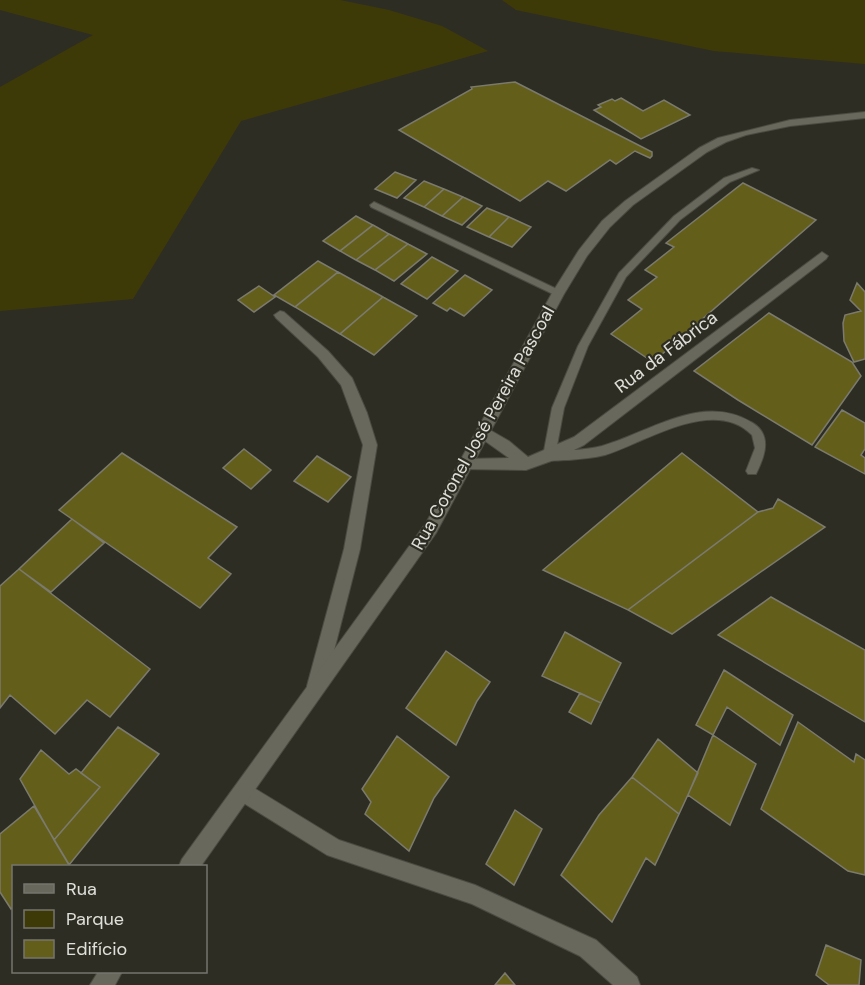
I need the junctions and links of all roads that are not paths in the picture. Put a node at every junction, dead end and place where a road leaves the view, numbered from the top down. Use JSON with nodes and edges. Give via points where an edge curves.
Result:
{"nodes":[{"id":1,"x":865,"y":115,"type":"edge"},
{"id":2,"x":755,"y":170,"type":"dead end"},
{"id":3,"x":374,"y":205,"type":"dead end"},
{"id":4,"x":822,"y":256,"type":"dead end"},
{"id":5,"x":558,"y":293,"type":"junction"},
{"id":6,"x":280,"y":315,"type":"dead end"},
{"id":7,"x":483,"y":432,"type":"junction"},
{"id":8,"x":549,"y":456,"type":"junction"},
{"id":9,"x":526,"y":464,"type":"junction"},
{"id":10,"x":465,"y":465,"type":"junction"},
{"id":11,"x":752,"y":471,"type":"dead end"},
{"id":12,"x":314,"y":692,"type":"junction"},
{"id":13,"x":244,"y":792,"type":"junction"},
{"id":14,"x":190,"y":865,"type":"edge"},
{"id":15,"x":110,"y":973,"type":"edge"},
{"id":16,"x":101,"y":985,"type":"edge"},
{"id":17,"x":629,"y":985,"type":"edge"}],
"edges":[{"from":1,"to":5,"type":"street","name":"Rua Coronel José Pereira Pascoal","via":[[766,127],[703,150],[606,224]]},
{"from":2,"to":8,"type":"lane","via":[[726,180],[677,218],[622,275],[583,346],[558,408]]},
{"from":3,"to":5,"type":"lane"},
{"from":4,"to":8,"type":"street","name":"Rua da Fábrica","via":[[603,424]]},
{"from":5,"to":7,"type":"street","name":"Rua Coronel José Pereira Pascoal"},
{"from":6,"to":12,"type":"street","via":[[347,382],[370,445],[352,549]]},
{"from":7,"to":9,"type":"street"},
{"from":7,"to":10,"type":"street","name":"Rua Coronel José Pereira Pascoal"},
{"from":8,"to":9,"type":"street","name":"Rua da Fábrica"},
{"from":8,"to":11,"type":"lane","via":[[602,451],[692,418],[728,415],[748,424],[761,440],[762,452]]},
{"from":9,"to":10,"type":"street","name":"Rua da Fábrica"},
{"from":10,"to":12,"type":"street","name":"Rua Coronel José Pereira Pascoal","via":[[431,528]]},
{"from":12,"to":13,"type":"street","name":"Rua Coronel José Pereira Pascoal"},
{"from":13,"to":14,"type":"street","name":"Rua Coronel José Pereira Pascoal"},
{"from":13,"to":17,"type":"street","via":[[334,848],[475,895],[588,948]]},
{"from":15,"to":16,"type":"street"}]}
